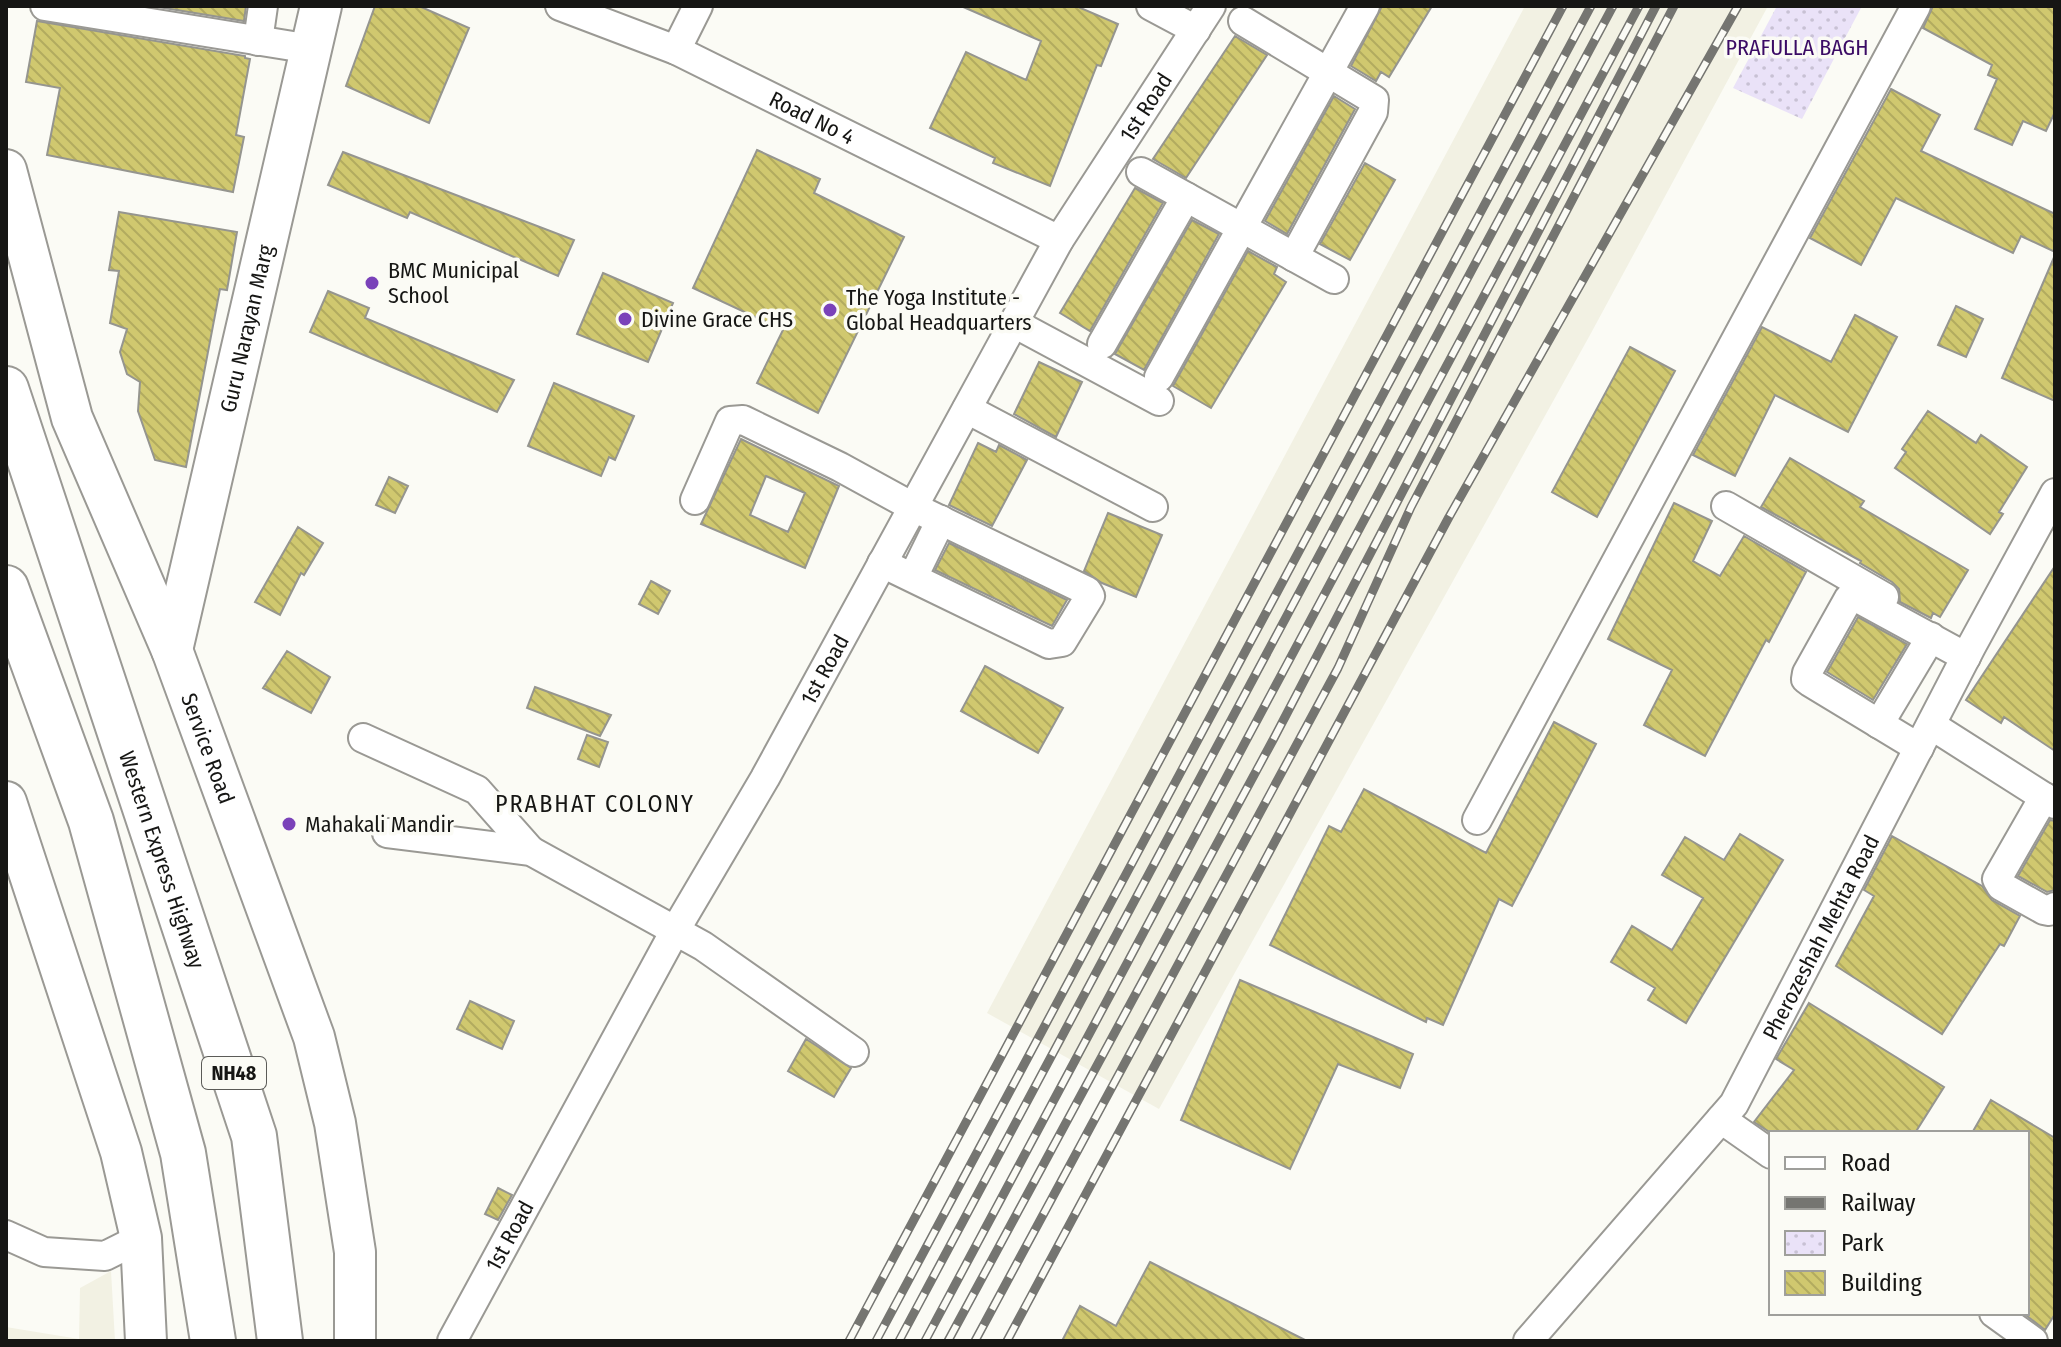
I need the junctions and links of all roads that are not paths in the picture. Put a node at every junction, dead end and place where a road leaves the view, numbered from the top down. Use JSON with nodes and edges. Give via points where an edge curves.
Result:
{"nodes":[{"id":1,"x":45,"y":6,"type":"edge"},
{"id":2,"x":263,"y":6,"type":"edge"},
{"id":3,"x":321,"y":6,"type":"edge"},
{"id":4,"x":560,"y":6,"type":"edge"},
{"id":5,"x":698,"y":6,"type":"edge"},
{"id":6,"x":1151,"y":6,"type":"edge"},
{"id":7,"x":1365,"y":6,"type":"edge"},
{"id":8,"x":1916,"y":6,"type":"edge"},
{"id":9,"x":1204,"y":18,"type":"edge"},
{"id":10,"x":1243,"y":21,"type":"dead end"},
{"id":11,"x":258,"y":41,"type":"junction"},
{"id":12,"x":311,"y":49,"type":"junction"},
{"id":13,"x":676,"y":50,"type":"junction"},
{"id":14,"x":1329,"y":71,"type":"junction"},
{"id":15,"x":6,"y":170,"type":"edge"},
{"id":16,"x":1141,"y":172,"type":"dead end"},
{"id":17,"x":1186,"y":197,"type":"junction"},
{"id":18,"x":1242,"y":228,"type":"junction"},
{"id":19,"x":1059,"y":240,"type":"junction"},
{"id":20,"x":1294,"y":257,"type":"junction"},
{"id":21,"x":1334,"y":279,"type":"dead end"},
{"id":22,"x":1014,"y":323,"type":"junction"},
{"id":23,"x":1102,"y":344,"type":"dead end"},
{"id":24,"x":6,"y":389,"type":"edge"},
{"id":25,"x":967,"y":409,"type":"junction"},
{"id":26,"x":2055,"y":493,"type":"edge"},
{"id":27,"x":695,"y":500,"type":"dead end"},
{"id":28,"x":1726,"y":506,"type":"dead end"},
{"id":29,"x":913,"y":507,"type":"junction"},
{"id":30,"x":1153,"y":507,"type":"dead end"},
{"id":31,"x":941,"y":520,"type":"junction"},
{"id":32,"x":882,"y":563,"type":"junction"},
{"id":33,"x":913,"y":577,"type":"junction"},
{"id":34,"x":6,"y":588,"type":"edge"},
{"id":35,"x":1931,"y":637,"type":"junction"},
{"id":36,"x":172,"y":650,"type":"junction"},
{"id":37,"x":1969,"y":652,"type":"junction"},
{"id":38,"x":1879,"y":724,"type":"junction"},
{"id":39,"x":1925,"y":736,"type":"junction"},
{"id":40,"x":363,"y":738,"type":"dead end"},
{"id":41,"x":2050,"y":800,"type":"edge"},
{"id":42,"x":6,"y":802,"type":"edge"},
{"id":43,"x":1477,"y":820,"type":"dead end"},
{"id":44,"x":387,"y":833,"type":"dead end"},
{"id":45,"x":531,"y":851,"type":"junction"},
{"id":46,"x":2055,"y":907,"type":"edge"},
{"id":47,"x":676,"y":929,"type":"junction"},
{"id":48,"x":854,"y":1052,"type":"dead end"},
{"id":49,"x":1721,"y":1119,"type":"junction"},
{"id":50,"x":1769,"y":1153,"type":"edge"},
{"id":51,"x":6,"y":1235,"type":"edge"},
{"id":52,"x":141,"y":1238,"type":"junction"},
{"id":53,"x":1997,"y":1315,"type":"edge"},
{"id":54,"x":146,"y":1341,"type":"edge"},
{"id":55,"x":213,"y":1341,"type":"edge"},
{"id":56,"x":280,"y":1341,"type":"edge"},
{"id":57,"x":355,"y":1341,"type":"edge"},
{"id":58,"x":452,"y":1341,"type":"edge"},
{"id":59,"x":1528,"y":1341,"type":"edge"},
{"id":60,"x":2033,"y":1341,"type":"edge"}],
"edges":[{"from":1,"to":11,"type":"street"},
{"from":2,"to":11,"type":"street"},
{"from":3,"to":12,"type":"street","name":"Guru Narayan Marg"},
{"from":4,"to":13,"type":"street","name":"Road No 4"},
{"from":5,"to":13,"type":"street"},
{"from":6,"to":9,"type":"street"},
{"from":7,"to":14,"type":"street"},
{"from":8,"to":43,"type":"street"},
{"from":9,"to":19,"type":"street","name":"1st Road"},
{"from":10,"to":14,"type":"street"},
{"from":11,"to":12,"type":"street"},
{"from":12,"to":36,"type":"street","name":"Guru Narayan Marg"},
{"from":13,"to":19,"type":"street","name":"Road No 4"},
{"from":14,"to":18,"type":"street"},
{"from":14,"to":20,"type":"street","via":[[1371,96],[1376,106]]},
{"from":15,"to":36,"type":"street","name":"Service Road","via":[[72,418]]},
{"from":16,"to":17,"type":"street"},
{"from":17,"to":18,"type":"street"},
{"from":17,"to":23,"type":"street"},
{"from":18,"to":20,"type":"street"},
{"from":18,"to":22,"type":"street","via":[[1159,389]]},
{"from":19,"to":22,"type":"street","name":"1st Road"},
{"from":20,"to":21,"type":"street"},
{"from":22,"to":25,"type":"street","name":"1st Road"},
{"from":24,"to":56,"type":"highway","name":"Western Express Highway","number":"NH48","via":[[254,1136]]},
{"from":25,"to":29,"type":"street","name":"1st Road"},
{"from":25,"to":30,"type":"street"},
{"from":26,"to":37,"type":"street","name":"Pherozeshah Mehta Road"},
{"from":27,"to":29,"type":"street","via":[[730,421],[743,420]]},
{"from":28,"to":37,"type":"street"},
{"from":29,"to":31,"type":"street"},
{"from":29,"to":32,"type":"street","name":"1st Road"},
{"from":31,"to":33,"type":"street"},
{"from":31,"to":33,"type":"street","via":[[1087,591],[1088,600],[1062,642],[1049,644]]},
{"from":32,"to":33,"type":"street"},
{"from":32,"to":47,"type":"street","name":"1st Road"},
{"from":34,"to":55,"type":"highway","via":[[91,821],[183,1153]]},
{"from":35,"to":37,"type":"street"},
{"from":35,"to":38,"type":"street"},
{"from":35,"to":38,"type":"street","via":[[1860,598],[1849,598],[1806,679]]},
{"from":36,"to":57,"type":"street","name":"Service Road","via":[[314,1037],[335,1123],[355,1252]]},
{"from":37,"to":39,"type":"street","name":"Pherozeshah Mehta Road"},
{"from":38,"to":39,"type":"street"},
{"from":39,"to":41,"type":"street"},
{"from":39,"to":49,"type":"street","name":"Pherozeshah Mehta Road","via":[[1734,1104]]},
{"from":40,"to":45,"type":"street","via":[[477,790]]},
{"from":41,"to":46,"type":"street","via":[[1997,879],[2040,909]]},
{"from":42,"to":52,"type":"street","via":[[121,1152]]},
{"from":44,"to":45,"type":"street"},
{"from":45,"to":47,"type":"street"},
{"from":47,"to":48,"type":"street"},
{"from":47,"to":58,"type":"street","name":"1st Road"},
{"from":49,"to":50,"type":"street"},
{"from":49,"to":59,"type":"street","name":"Pherozeshah Mehta Road"},
{"from":51,"to":52,"type":"street","via":[[44,1252],[105,1256]]},
{"from":52,"to":54,"type":"street"},
{"from":53,"to":60,"type":"street"}]}
